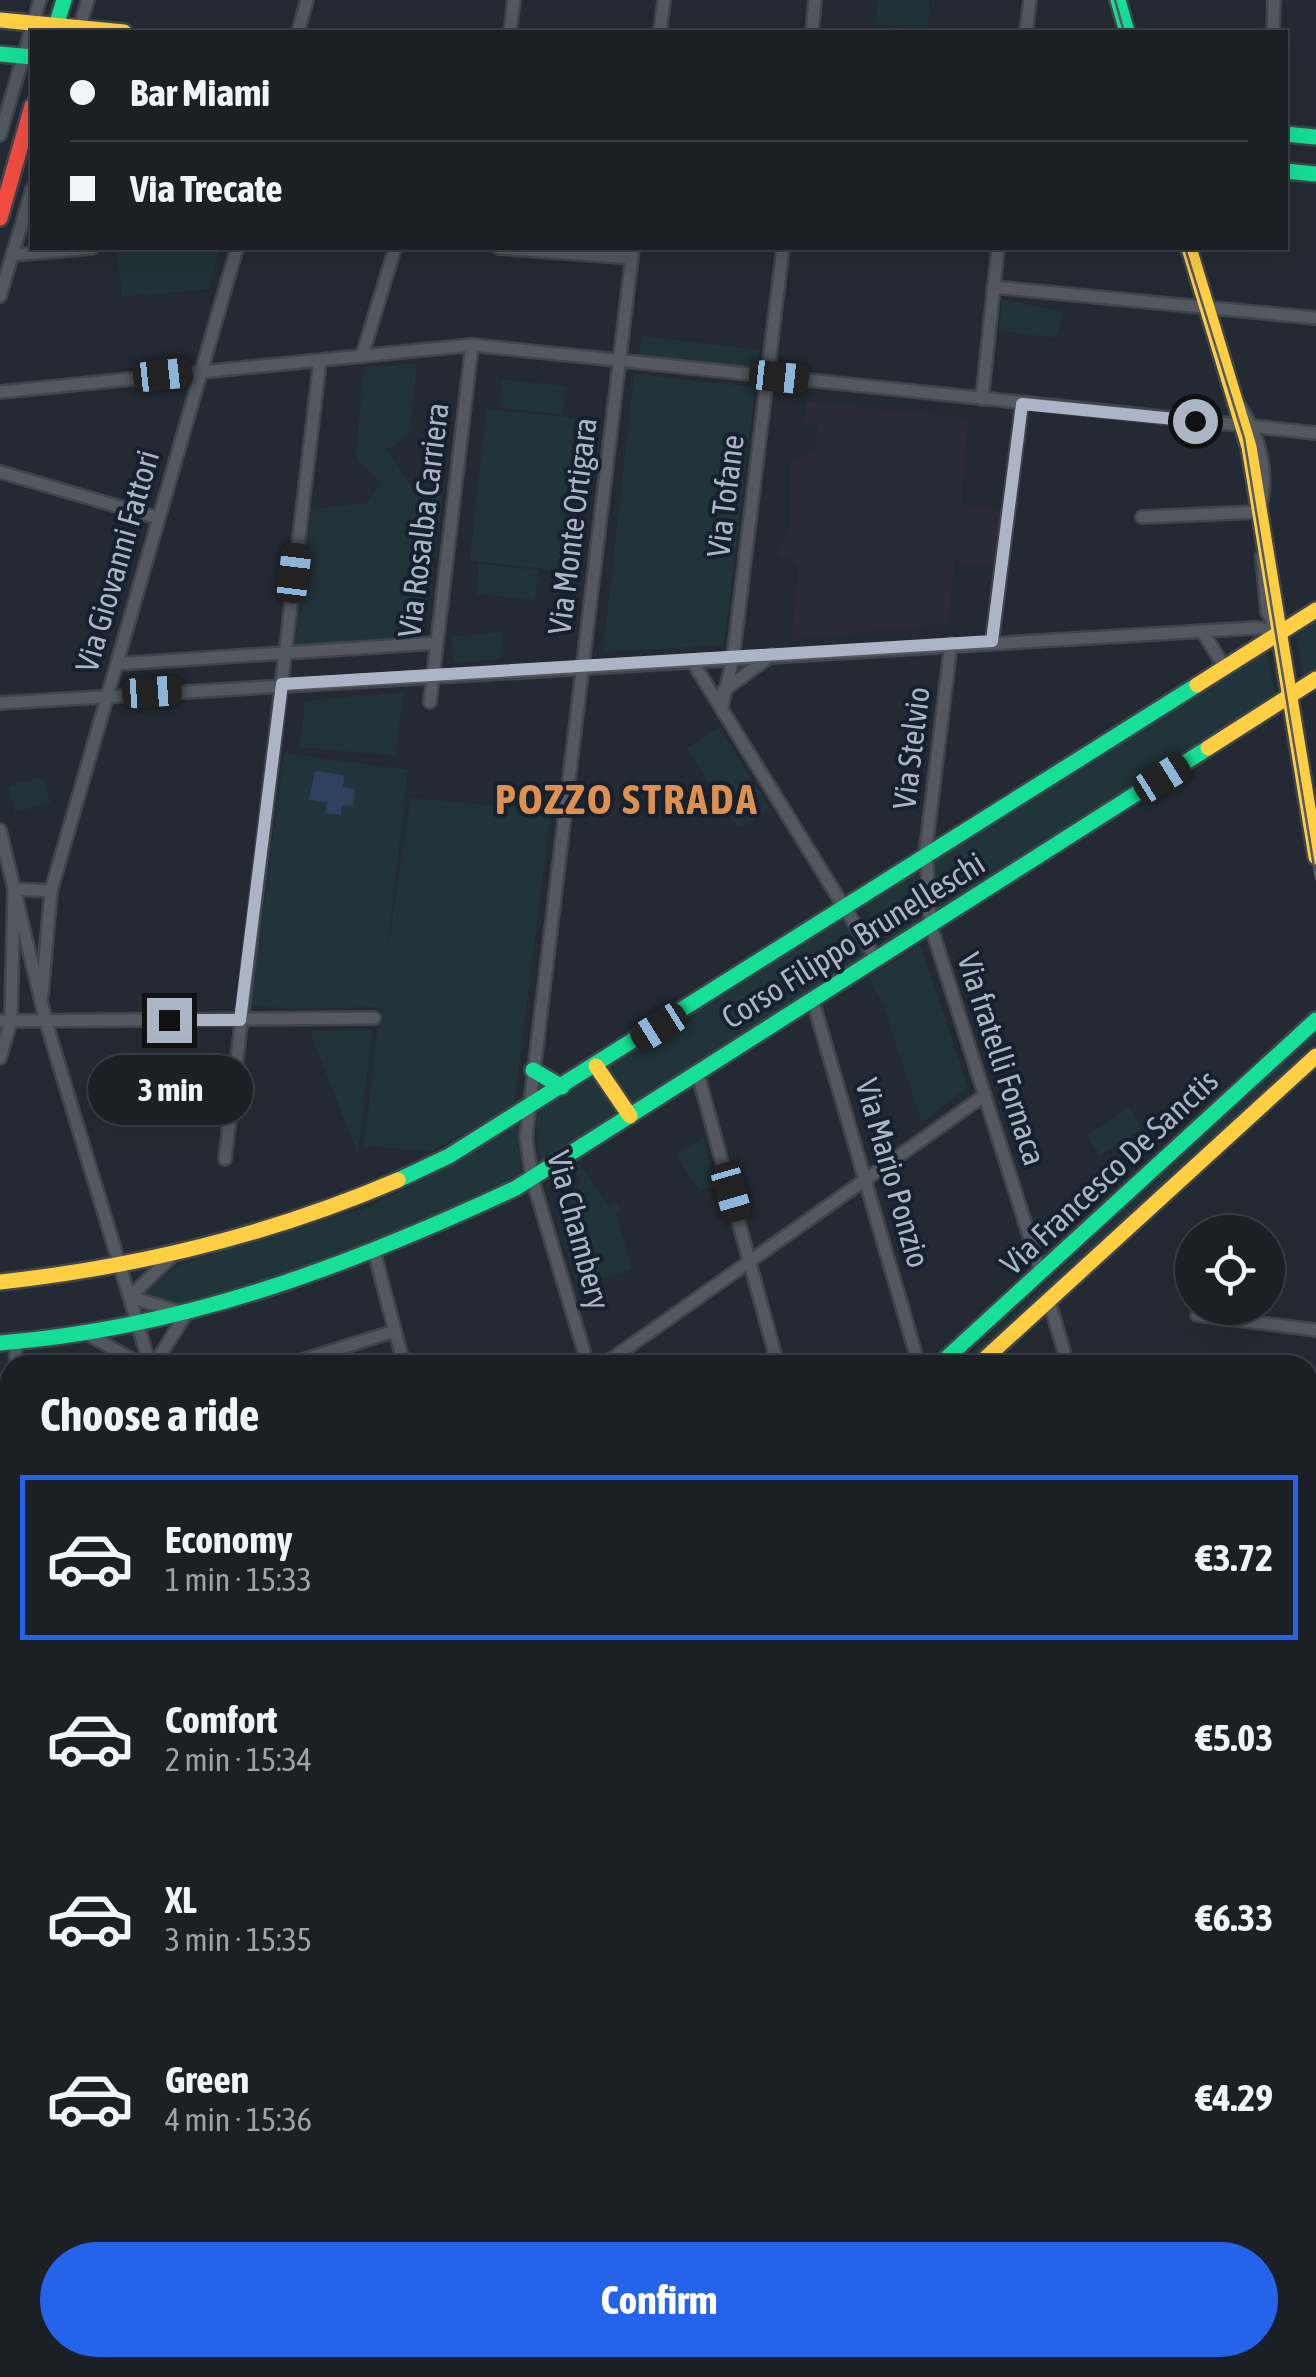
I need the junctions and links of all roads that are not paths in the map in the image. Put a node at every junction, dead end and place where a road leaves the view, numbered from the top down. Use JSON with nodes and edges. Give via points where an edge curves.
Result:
{"nodes":[{"id":1,"x":40,"y":0,"type":"edge"},
{"id":2,"x":64,"y":0,"type":"edge"},
{"id":3,"x":88,"y":0,"type":"edge"},
{"id":4,"x":307,"y":0,"type":"edge"},
{"id":5,"x":514,"y":0,"type":"edge"},
{"id":6,"x":664,"y":0,"type":"edge"},
{"id":7,"x":816,"y":0,"type":"edge"},
{"id":8,"x":1030,"y":0,"type":"edge"},
{"id":9,"x":1274,"y":0,"type":"edge"},
{"id":10,"x":0,"y":20,"type":"edge"},
{"id":11,"x":32,"y":23,"type":"junction"},
{"id":12,"x":55,"y":29,"type":"edge"},
{"id":13,"x":31,"y":30,"type":"edge"},
{"id":14,"x":78,"y":30,"type":"edge"},
{"id":15,"x":299,"y":30,"type":"edge"},
{"id":16,"x":510,"y":30,"type":"edge"},
{"id":17,"x":660,"y":30,"type":"edge"},
{"id":18,"x":812,"y":30,"type":"edge"},
{"id":19,"x":1026,"y":30,"type":"edge"},
{"id":20,"x":1273,"y":30,"type":"edge"},
{"id":21,"x":0,"y":54,"type":"edge"},
{"id":22,"x":28,"y":56,"type":"edge"},
{"id":23,"x":30,"y":113,"type":"edge"},
{"id":24,"x":1288,"y":134,"type":"edge"},
{"id":25,"x":0,"y":135,"type":"edge"},
{"id":26,"x":1316,"y":137,"type":"edge"},
{"id":27,"x":1288,"y":171,"type":"edge"},
{"id":28,"x":1316,"y":174,"type":"edge"},
{"id":29,"x":30,"y":196,"type":"edge"},
{"id":30,"x":0,"y":218,"type":"edge"},
{"id":31,"x":69,"y":250,"type":"edge"},
{"id":32,"x":236,"y":250,"type":"edge"},
{"id":33,"x":395,"y":250,"type":"edge"},
{"id":34,"x":553,"y":250,"type":"edge"},
{"id":35,"x":783,"y":250,"type":"edge"},
{"id":36,"x":998,"y":250,"type":"edge"},
{"id":37,"x":1190,"y":250,"type":"edge"},
{"id":38,"x":633,"y":253,"type":"edge"},
{"id":39,"x":13,"y":255,"type":"junction"},
{"id":40,"x":993,"y":287,"type":"junction"},
{"id":41,"x":0,"y":296,"type":"edge"},
{"id":42,"x":1209,"y":308,"type":"junction"},
{"id":43,"x":1316,"y":318,"type":"edge"},
{"id":44,"x":472,"y":345,"type":"junction"},
{"id":45,"x":362,"y":356,"type":"junction"},
{"id":46,"x":620,"y":360,"type":"junction"},
{"id":47,"x":320,"y":361,"type":"junction"},
{"id":48,"x":200,"y":371,"type":"junction"},
{"id":49,"x":767,"y":376,"type":"junction"},
{"id":50,"x":0,"y":392,"type":"edge"},
{"id":51,"x":982,"y":400,"type":"junction"},
{"id":52,"x":1022,"y":404,"type":"junction"},
{"id":53,"x":1249,"y":426,"type":"junction"},
{"id":54,"x":1316,"y":432,"type":"edge"},
{"id":55,"x":0,"y":472,"type":"edge"},
{"id":56,"x":1260,"y":512,"type":"junction"},
{"id":57,"x":1142,"y":517,"type":"dead end"},
{"id":58,"x":158,"y":518,"type":"junction"},
{"id":59,"x":1316,"y":610,"type":"edge"},
{"id":60,"x":1202,"y":630,"type":"junction"},
{"id":61,"x":1280,"y":632,"type":"junction"},
{"id":62,"x":992,"y":641,"type":"junction"},
{"id":63,"x":436,"y":643,"type":"junction"},
{"id":64,"x":951,"y":644,"type":"junction"},
{"id":65,"x":284,"y":653,"type":"junction"},
{"id":66,"x":772,"y":655,"type":"junction"},
{"id":67,"x":733,"y":658,"type":"junction"},
{"id":68,"x":692,"y":662,"type":"junction"},
{"id":69,"x":117,"y":664,"type":"junction"},
{"id":70,"x":582,"y":666,"type":"junction"},
{"id":71,"x":1225,"y":668,"type":"junction"},
{"id":72,"x":433,"y":674,"type":"junction"},
{"id":73,"x":1316,"y":679,"type":"edge"},
{"id":74,"x":282,"y":684,"type":"junction"},
{"id":75,"x":723,"y":691,"type":"junction"},
{"id":76,"x":1292,"y":695,"type":"junction"},
{"id":77,"x":106,"y":696,"type":"junction"},
{"id":78,"x":0,"y":702,"type":"edge"},
{"id":79,"x":430,"y":702,"type":"dead end"},
{"id":80,"x":722,"y":706,"type":"junction"},
{"id":81,"x":0,"y":830,"type":"edge"},
{"id":82,"x":1316,"y":856,"type":"edge"},
{"id":83,"x":926,"y":859,"type":"junction"},
{"id":84,"x":14,"y":889,"type":"junction"},
{"id":85,"x":50,"y":890,"type":"junction"},
{"id":86,"x":848,"y":908,"type":"junction"},
{"id":87,"x":930,"y":923,"type":"junction"},
{"id":88,"x":876,"y":957,"type":"junction"},
{"id":89,"x":41,"y":998,"type":"junction"},
{"id":90,"x":812,"y":998,"type":"junction"},
{"id":91,"x":374,"y":1018,"type":"dead end"},
{"id":92,"x":240,"y":1020,"type":"junction"},
{"id":93,"x":1316,"y":1020,"type":"edge"},
{"id":94,"x":5,"y":1021,"type":"edge"},
{"id":95,"x":46,"y":1022,"type":"junction"},
{"id":96,"x":1316,"y":1056,"type":"edge"},
{"id":97,"x":0,"y":1058,"type":"edge"},
{"id":98,"x":596,"y":1066,"type":"junction"},
{"id":99,"x":533,"y":1070,"type":"junction"},
{"id":100,"x":697,"y":1071,"type":"junction"},
{"id":101,"x":562,"y":1088,"type":"junction"},
{"id":102,"x":985,"y":1095,"type":"junction"},
{"id":103,"x":528,"y":1109,"type":"junction"},
{"id":104,"x":630,"y":1116,"type":"junction"},
{"id":105,"x":224,"y":1160,"type":"dead end"},
{"id":106,"x":867,"y":1176,"type":"junction"},
{"id":107,"x":532,"y":1178,"type":"junction"},
{"id":108,"x":375,"y":1255,"type":"junction"},
{"id":109,"x":170,"y":1258,"type":"junction"},
{"id":110,"x":750,"y":1260,"type":"junction"},
{"id":111,"x":120,"y":1266,"type":"junction"},
{"id":112,"x":1041,"y":1273,"type":"junction"},
{"id":113,"x":0,"y":1282,"type":"edge"},
{"id":114,"x":130,"y":1297,"type":"junction"},
{"id":115,"x":1049,"y":1301,"type":"junction"},
{"id":116,"x":186,"y":1314,"type":"junction"},
{"id":117,"x":138,"y":1324,"type":"junction"},
{"id":118,"x":1278,"y":1325,"type":"edge"},
{"id":119,"x":1316,"y":1330,"type":"edge"},
{"id":120,"x":395,"y":1331,"type":"junction"},
{"id":121,"x":86,"y":1334,"type":"junction"},
{"id":122,"x":8,"y":1342,"type":"edge"},
{"id":123,"x":124,"y":1355,"type":"edge"},
{"id":124,"x":149,"y":1355,"type":"edge"},
{"id":125,"x":159,"y":1355,"type":"edge"},
{"id":126,"x":319,"y":1355,"type":"edge"},
{"id":127,"x":401,"y":1355,"type":"edge"},
{"id":128,"x":585,"y":1355,"type":"edge"},
{"id":129,"x":617,"y":1355,"type":"edge"},
{"id":130,"x":775,"y":1355,"type":"edge"},
{"id":131,"x":917,"y":1355,"type":"edge"},
{"id":132,"x":950,"y":1355,"type":"edge"},
{"id":133,"x":989,"y":1355,"type":"edge"},
{"id":134,"x":1065,"y":1355,"type":"edge"}],
"edges":[{"from":1,"to":11,"type":"street"},
{"from":2,"to":12,"type":"street"},
{"from":3,"to":14,"type":"street"},
{"from":4,"to":15,"type":"street"},
{"from":5,"to":16,"type":"street"},
{"from":6,"to":17,"type":"street"},
{"from":7,"to":18,"type":"street"},
{"from":8,"to":19,"type":"street"},
{"from":9,"to":20,"type":"street"},
{"from":10,"to":11,"type":"street"},
{"from":11,"to":12,"type":"street"},
{"from":11,"to":13,"type":"street"},
{"from":12,"to":14,"type":"street"},
{"from":21,"to":22,"type":"street"},
{"from":22,"to":25,"type":"street"},
{"from":23,"to":30,"type":"street"},
{"from":24,"to":26,"type":"street"},
{"from":27,"to":28,"type":"street"},
{"from":29,"to":39,"type":"street"},
{"from":31,"to":39,"type":"street"},
{"from":32,"to":48,"type":"street","name":"Via Giovanni Fattori"},
{"from":33,"to":45,"type":"street"},
{"from":34,"to":38,"type":"street"},
{"from":35,"to":49,"type":"street","name":"Via Tofane"},
{"from":36,"to":40,"type":"street"},
{"from":37,"to":42,"type":"street"},
{"from":38,"to":46,"type":"street","name":"Via Monte Ortigara"},
{"from":39,"to":41,"type":"street"},
{"from":40,"to":42,"type":"street"},
{"from":40,"to":51,"type":"street"},
{"from":42,"to":43,"type":"street"},
{"from":42,"to":53,"type":"street"},
{"from":44,"to":45,"type":"street"},
{"from":44,"to":46,"type":"street"},
{"from":44,"to":63,"type":"street","name":"Via Rosalba Carriera"},
{"from":45,"to":47,"type":"street"},
{"from":46,"to":49,"type":"street"},
{"from":46,"to":70,"type":"street","name":"Via Monte Ortigara"},
{"from":47,"to":48,"type":"street"},
{"from":47,"to":65,"type":"street"},
{"from":48,"to":50,"type":"street"},
{"from":48,"to":58,"type":"street","name":"Via Giovanni Fattori"},
{"from":49,"to":51,"type":"street"},
{"from":49,"to":67,"type":"street","name":"Via Tofane"},
{"from":51,"to":52,"type":"street"},
{"from":52,"to":53,"type":"street"},
{"from":52,"to":62,"type":"street"},
{"from":53,"to":54,"type":"street"},
{"from":53,"to":56,"type":"street"},
{"from":55,"to":58,"type":"street"},
{"from":56,"to":57,"type":"street"},
{"from":56,"to":61,"type":"street"},
{"from":58,"to":69,"type":"street","name":"Via Giovanni Fattori"},
{"from":59,"to":61,"type":"street","name":"Corso Filippo Brunelleschi"},
{"from":60,"to":61,"type":"street"},
{"from":60,"to":62,"type":"street"},
{"from":60,"to":71,"type":"street"},
{"from":61,"to":71,"type":"street","name":"Corso Filippo Brunelleschi"},
{"from":61,"to":76,"type":"street"},
{"from":62,"to":64,"type":"street"},
{"from":63,"to":65,"type":"street"},
{"from":63,"to":72,"type":"street","name":"Via Rosalba Carriera"},
{"from":64,"to":66,"type":"street"},
{"from":64,"to":83,"type":"street","name":"Via Stelvio"},
{"from":65,"to":69,"type":"street"},
{"from":65,"to":74,"type":"street"},
{"from":66,"to":67,"type":"street"},
{"from":66,"to":75,"type":"street"},
{"from":67,"to":68,"type":"street"},
{"from":67,"to":75,"type":"street","name":"Via Tofane"},
{"from":68,"to":70,"type":"street"},
{"from":68,"to":80,"type":"street"},
{"from":69,"to":77,"type":"street","name":"Via Giovanni Fattori"},
{"from":70,"to":72,"type":"street"},
{"from":70,"to":99,"type":"street","name":"Via Monte Ortigara"},
{"from":71,"to":83,"type":"street","name":"Corso Filippo Brunelleschi"},
{"from":72,"to":74,"type":"street"},
{"from":72,"to":79,"type":"street","name":"Via Rosalba Carriera"},
{"from":73,"to":76,"type":"street","name":"Corso Filippo Brunelleschi"},
{"from":74,"to":77,"type":"street"},
{"from":74,"to":92,"type":"street"},
{"from":75,"to":80,"type":"street","name":"Via Tofane"},
{"from":76,"to":82,"type":"street"},
{"from":76,"to":87,"type":"street","name":"Corso Filippo Brunelleschi"},
{"from":77,"to":78,"type":"street"},
{"from":77,"to":85,"type":"street","name":"Via Giovanni Fattori"},
{"from":80,"to":86,"type":"street"},
{"from":81,"to":84,"type":"street"},
{"from":83,"to":86,"type":"street","name":"Corso Filippo Brunelleschi"},
{"from":83,"to":87,"type":"street","name":"Via fratelli Fornaca"},
{"from":84,"to":85,"type":"street"},
{"from":84,"to":89,"type":"street"},
{"from":84,"to":94,"type":"street"},
{"from":85,"to":89,"type":"street","name":"Via Giovanni Fattori"},
{"from":86,"to":88,"type":"street"},
{"from":86,"to":98,"type":"street","name":"Corso Filippo Brunelleschi"},
{"from":87,"to":88,"type":"street","name":"Corso Filippo Brunelleschi"},
{"from":87,"to":102,"type":"street","name":"Via fratelli Fornaca"},
{"from":88,"to":90,"type":"street","name":"Corso Filippo Brunelleschi"},
{"from":89,"to":95,"type":"street"},
{"from":90,"to":100,"type":"street","name":"Corso Filippo Brunelleschi"},
{"from":90,"to":106,"type":"street","name":"Via Mario Ponzio"},
{"from":91,"to":92,"type":"street"},
{"from":92,"to":95,"type":"street"},
{"from":92,"to":105,"type":"street"},
{"from":93,"to":112,"type":"street","name":"Via Francesco De Sanctis"},
{"from":94,"to":95,"type":"street"},
{"from":94,"to":97,"type":"street"},
{"from":95,"to":111,"type":"street"},
{"from":96,"to":115,"type":"street","name":"Via Francesco De Sanctis"},
{"from":98,"to":101,"type":"street","name":"Corso Filippo Brunelleschi"},
{"from":98,"to":104,"type":"street"},
{"from":99,"to":101,"type":"street"},
{"from":99,"to":103,"type":"street","name":"Via Monte Ortigara"},
{"from":100,"to":104,"type":"street","name":"Corso Filippo Brunelleschi"},
{"from":100,"to":110,"type":"street"},
{"from":101,"to":103,"type":"street","name":"Corso Filippo Brunelleschi"},
{"from":102,"to":106,"type":"street"},
{"from":102,"to":112,"type":"street","name":"Via fratelli Fornaca"},
{"from":103,"to":107,"type":"street","name":"Via Chambery"},
{"from":103,"to":109,"type":"street","name":"Corso Filippo Brunelleschi","via":[[360,1200]]},
{"from":104,"to":107,"type":"street","name":"Corso Filippo Brunelleschi"},
{"from":106,"to":110,"type":"street"},
{"from":106,"to":131,"type":"street","name":"Via Mario Ponzio"},
{"from":107,"to":108,"type":"street","name":"Corso Filippo Brunelleschi"},
{"from":107,"to":128,"type":"street","name":"Via Chambery"},
{"from":108,"to":116,"type":"street","name":"Corso Filippo Brunelleschi"},
{"from":108,"to":120,"type":"street"},
{"from":109,"to":111,"type":"street","name":"Corso Filippo Brunelleschi"},
{"from":109,"to":114,"type":"street","name":"Corso Filippo Brunelleschi"},
{"from":110,"to":129,"type":"street"},
{"from":110,"to":130,"type":"street"},
{"from":111,"to":113,"type":"street","name":"Corso Filippo Brunelleschi"},
{"from":111,"to":114,"type":"street"},
{"from":112,"to":132,"type":"street","name":"Via Francesco De Sanctis"},
{"from":114,"to":116,"type":"street"},
{"from":114,"to":117,"type":"street"},
{"from":115,"to":133,"type":"street","name":"Via Francesco De Sanctis"},
{"from":115,"to":134,"type":"street","name":"Via Francesco De Sanctis"},
{"from":116,"to":117,"type":"street","name":"Corso Filippo Brunelleschi"},
{"from":116,"to":125,"type":"street"},
{"from":117,"to":121,"type":"street","name":"Corso Filippo Brunelleschi"},
{"from":117,"to":124,"type":"street"},
{"from":118,"to":119,"type":"street"},
{"from":120,"to":126,"type":"street"},
{"from":120,"to":127,"type":"street"},
{"from":121,"to":122,"type":"street","name":"Corso Filippo Brunelleschi"},
{"from":121,"to":123,"type":"street"}]}
